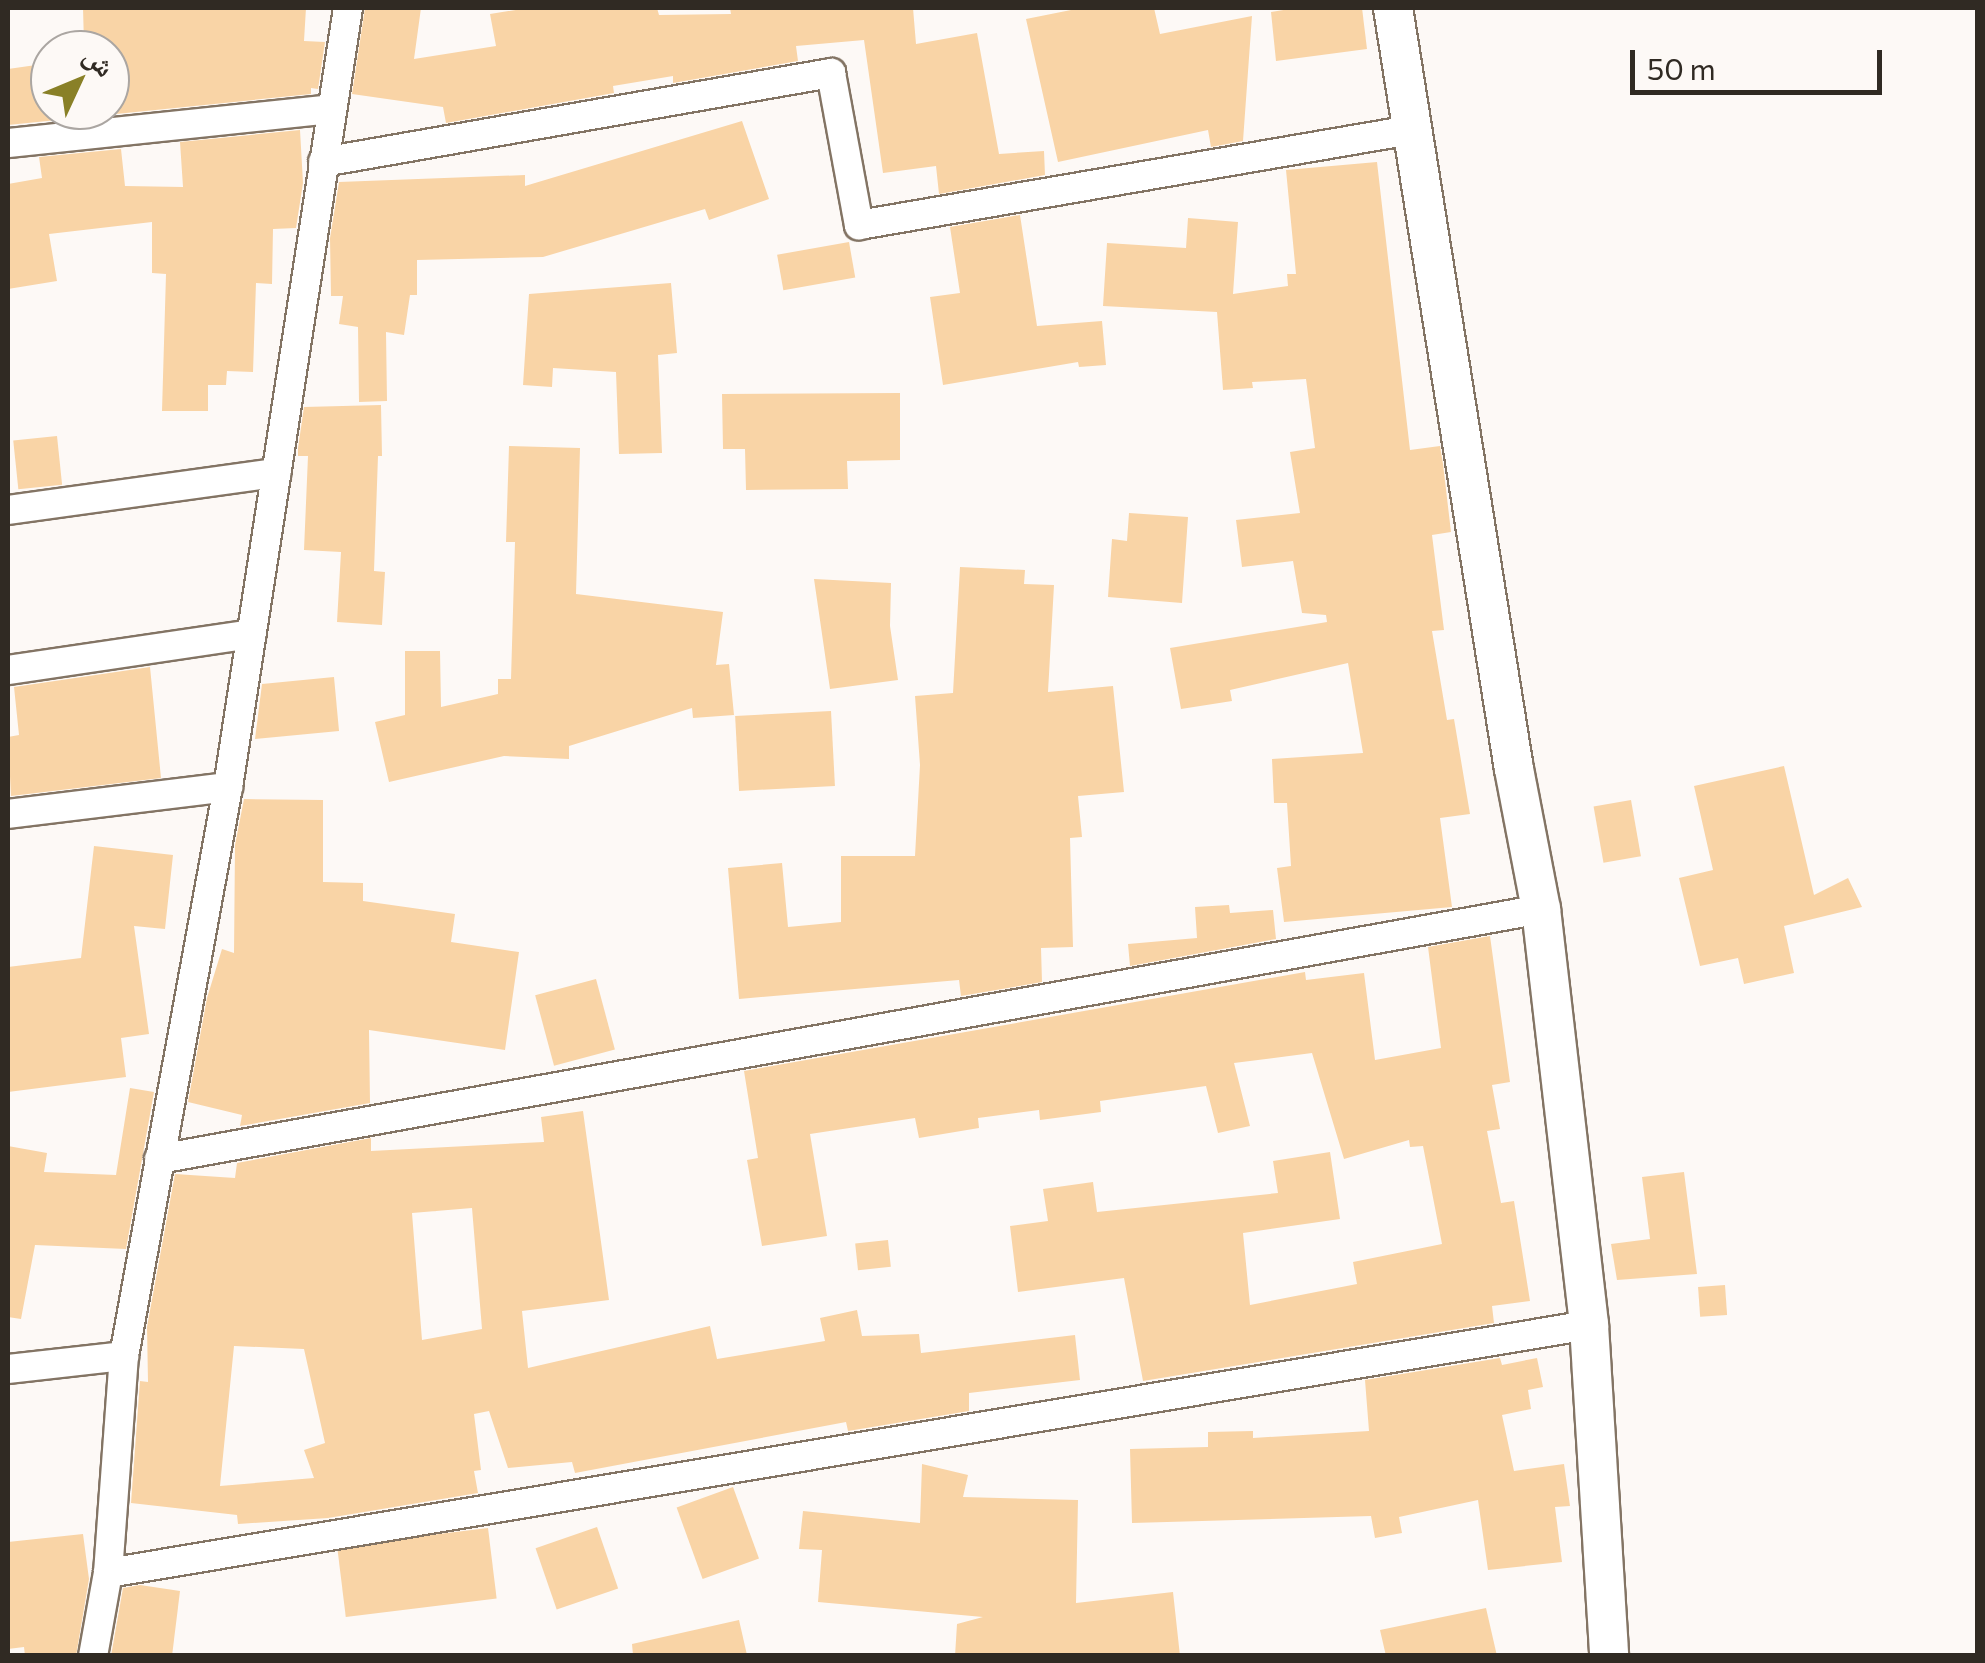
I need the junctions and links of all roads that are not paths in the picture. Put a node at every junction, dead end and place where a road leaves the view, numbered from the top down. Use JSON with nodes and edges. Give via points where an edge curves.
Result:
{"nodes":[{"id":1,"x":348,"y":8,"type":"edge"},
{"id":2,"x":1394,"y":8,"type":"edge"},
{"id":3,"x":331,"y":110,"type":"junction"},
{"id":4,"x":1411,"y":130,"type":"junction"},
{"id":5,"x":8,"y":143,"type":"edge"},
{"id":6,"x":323,"y":162,"type":"junction"},
{"id":7,"x":276,"y":473,"type":"junction"},
{"id":8,"x":8,"y":510,"type":"edge"},
{"id":9,"x":251,"y":634,"type":"junction"},
{"id":10,"x":8,"y":670,"type":"edge"},
{"id":11,"x":228,"y":787,"type":"junction"},
{"id":12,"x":8,"y":814,"type":"edge"},
{"id":13,"x":1541,"y":909,"type":"junction"},
{"id":14,"x":159,"y":1159,"type":"junction"},
{"id":15,"x":1588,"y":1325,"type":"junction"},
{"id":16,"x":124,"y":1356,"type":"junction"},
{"id":17,"x":8,"y":1369,"type":"edge"},
{"id":18,"x":108,"y":1573,"type":"junction"},
{"id":19,"x":93,"y":1656,"type":"edge"},
{"id":20,"x":1609,"y":1656,"type":"edge"}],
"edges":[{"from":1,"to":3,"type":"street"},
{"from":2,"to":4,"type":"main road"},
{"from":3,"to":5,"type":"street"},
{"from":3,"to":6,"type":"street"},
{"from":4,"to":6,"type":"street","via":[[859,225],[831,72]]},
{"from":4,"to":13,"type":"main road"},
{"from":6,"to":7,"type":"street"},
{"from":7,"to":8,"type":"street"},
{"from":7,"to":9,"type":"street"},
{"from":9,"to":10,"type":"street"},
{"from":9,"to":11,"type":"street"},
{"from":11,"to":12,"type":"street"},
{"from":11,"to":14,"type":"street"},
{"from":13,"to":14,"type":"street"},
{"from":13,"to":15,"type":"main road"},
{"from":14,"to":16,"type":"street"},
{"from":15,"to":18,"type":"street"},
{"from":15,"to":20,"type":"main road"},
{"from":16,"to":17,"type":"street"},
{"from":16,"to":18,"type":"street"},
{"from":18,"to":19,"type":"street"}]}
